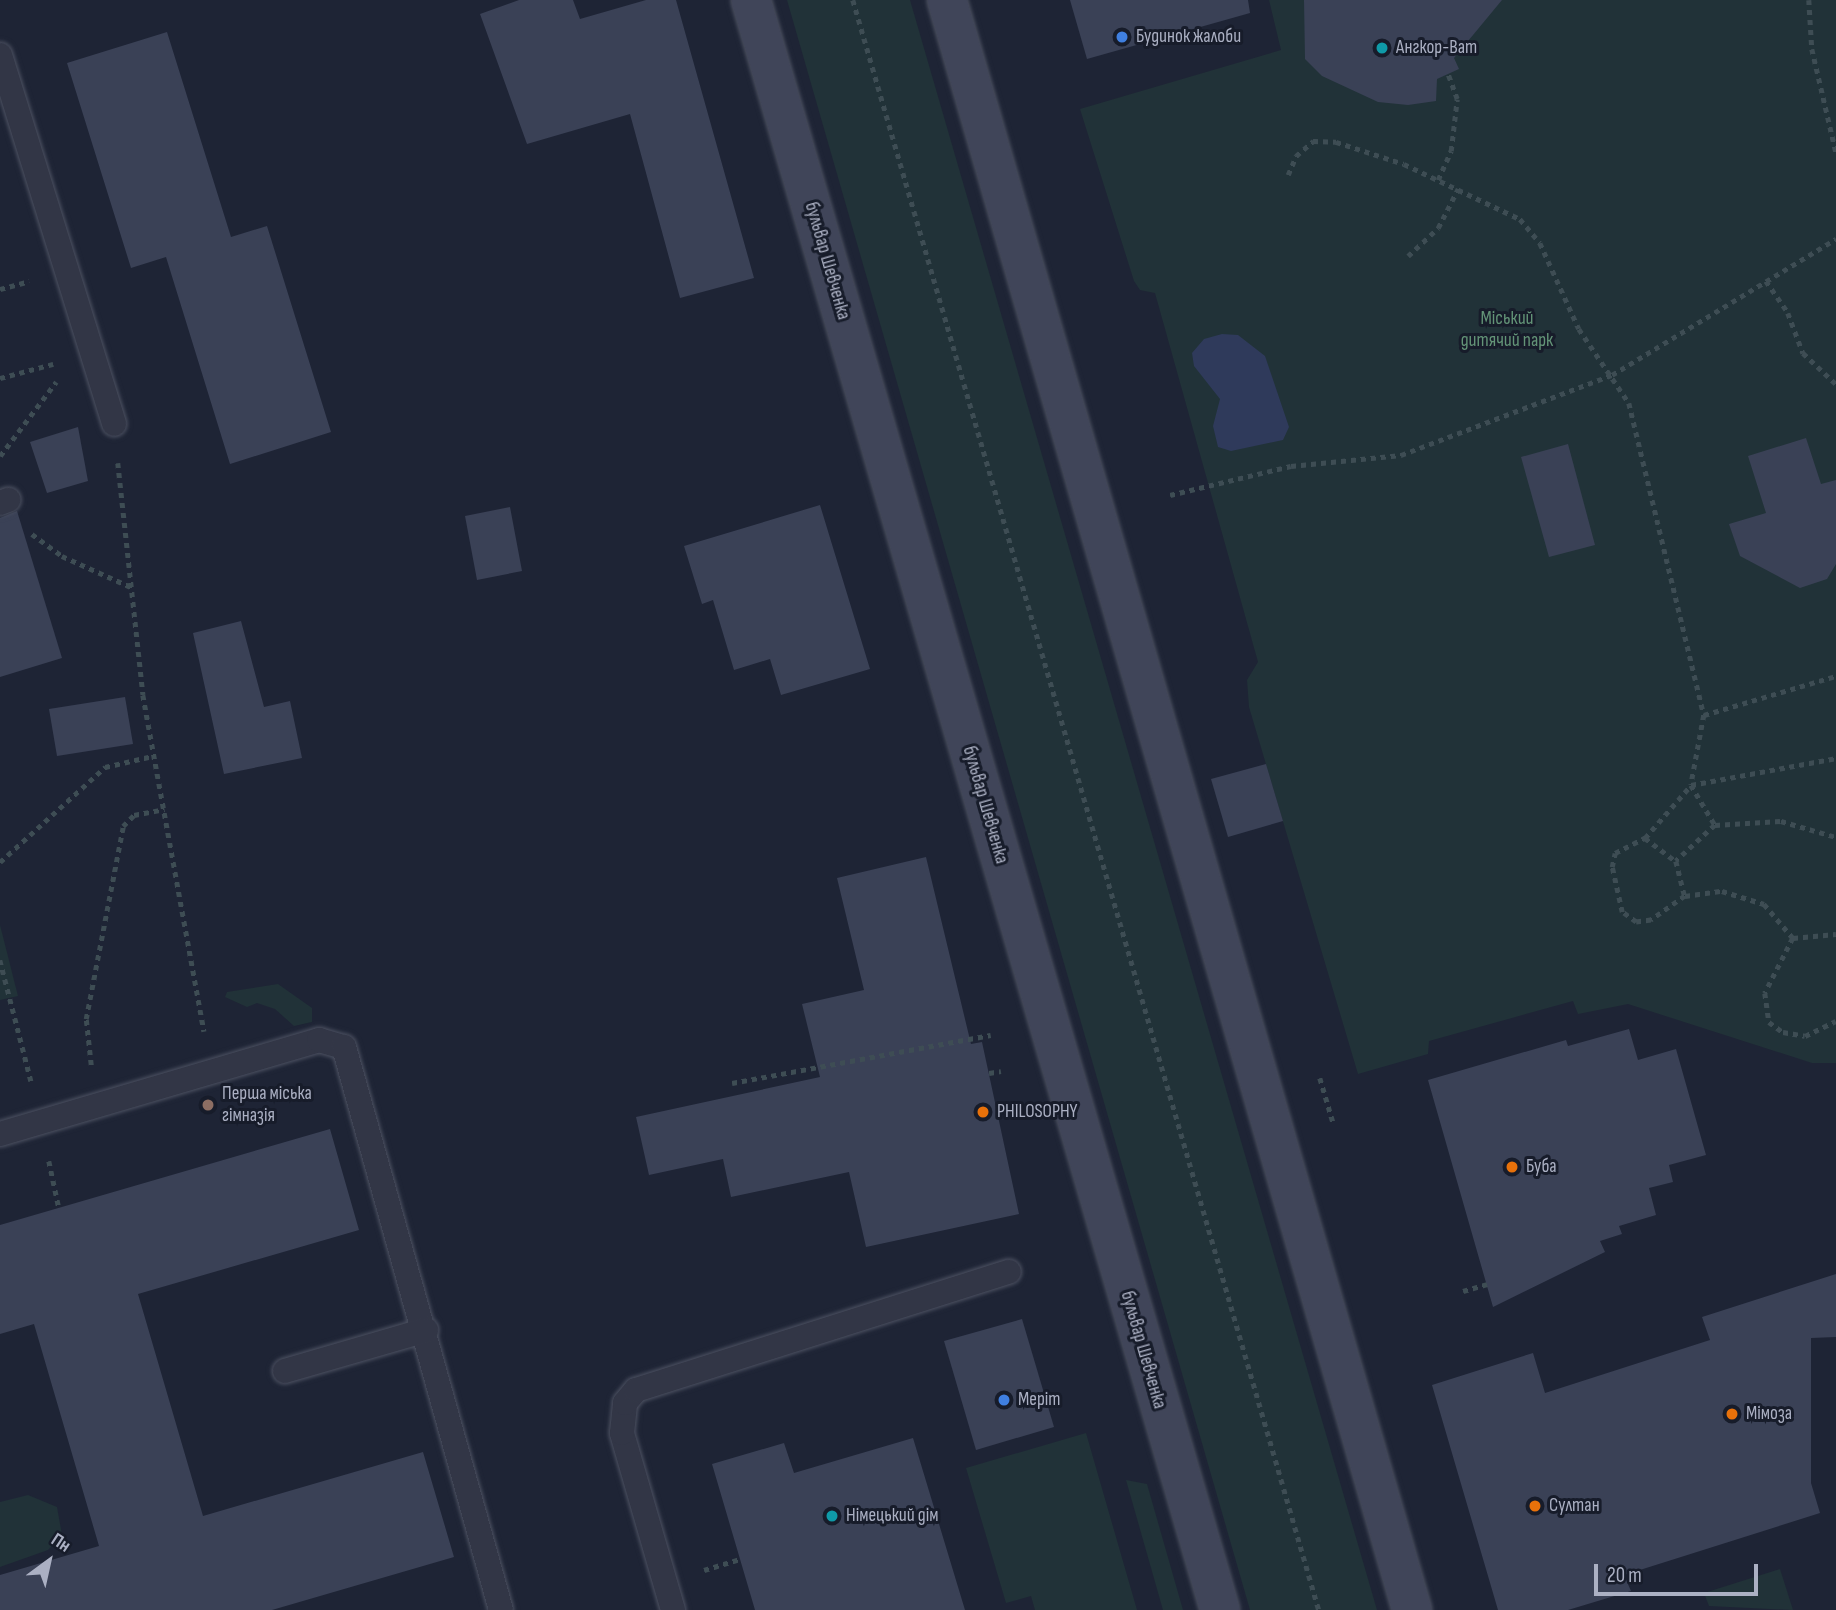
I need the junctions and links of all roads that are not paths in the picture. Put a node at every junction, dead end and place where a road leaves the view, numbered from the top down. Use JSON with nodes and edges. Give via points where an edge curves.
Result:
{"nodes":[{"id":1,"x":751,"y":0,"type":"edge"},
{"id":2,"x":947,"y":0,"type":"edge"},
{"id":3,"x":0,"y":55,"type":"edge"},
{"id":4,"x":114,"y":424,"type":"road end"},
{"id":5,"x":0,"y":1134,"type":"edge"},
{"id":6,"x":1009,"y":1272,"type":"dead end"},
{"id":7,"x":426,"y":1330,"type":"junction"},
{"id":8,"x":285,"y":1371,"type":"dead end"},
{"id":9,"x":501,"y":1610,"type":"edge"},
{"id":10,"x":673,"y":1610,"type":"edge"},
{"id":11,"x":1220,"y":1610,"type":"edge"},
{"id":12,"x":1412,"y":1610,"type":"edge"}],
"edges":[{"from":1,"to":11,"type":"main road","name":"бульвар Шевченка"},
{"from":2,"to":12,"type":"main road"},
{"from":3,"to":4,"type":"lane","via":[[84,352]]},
{"from":5,"to":7,"type":"lane","via":[[318,1040],[337,1042],[348,1057]]},
{"from":6,"to":10,"type":"lane","via":[[636,1390],[625,1403],[622,1433]]},
{"from":7,"to":8,"type":"lane"},
{"from":7,"to":9,"type":"lane"}]}
